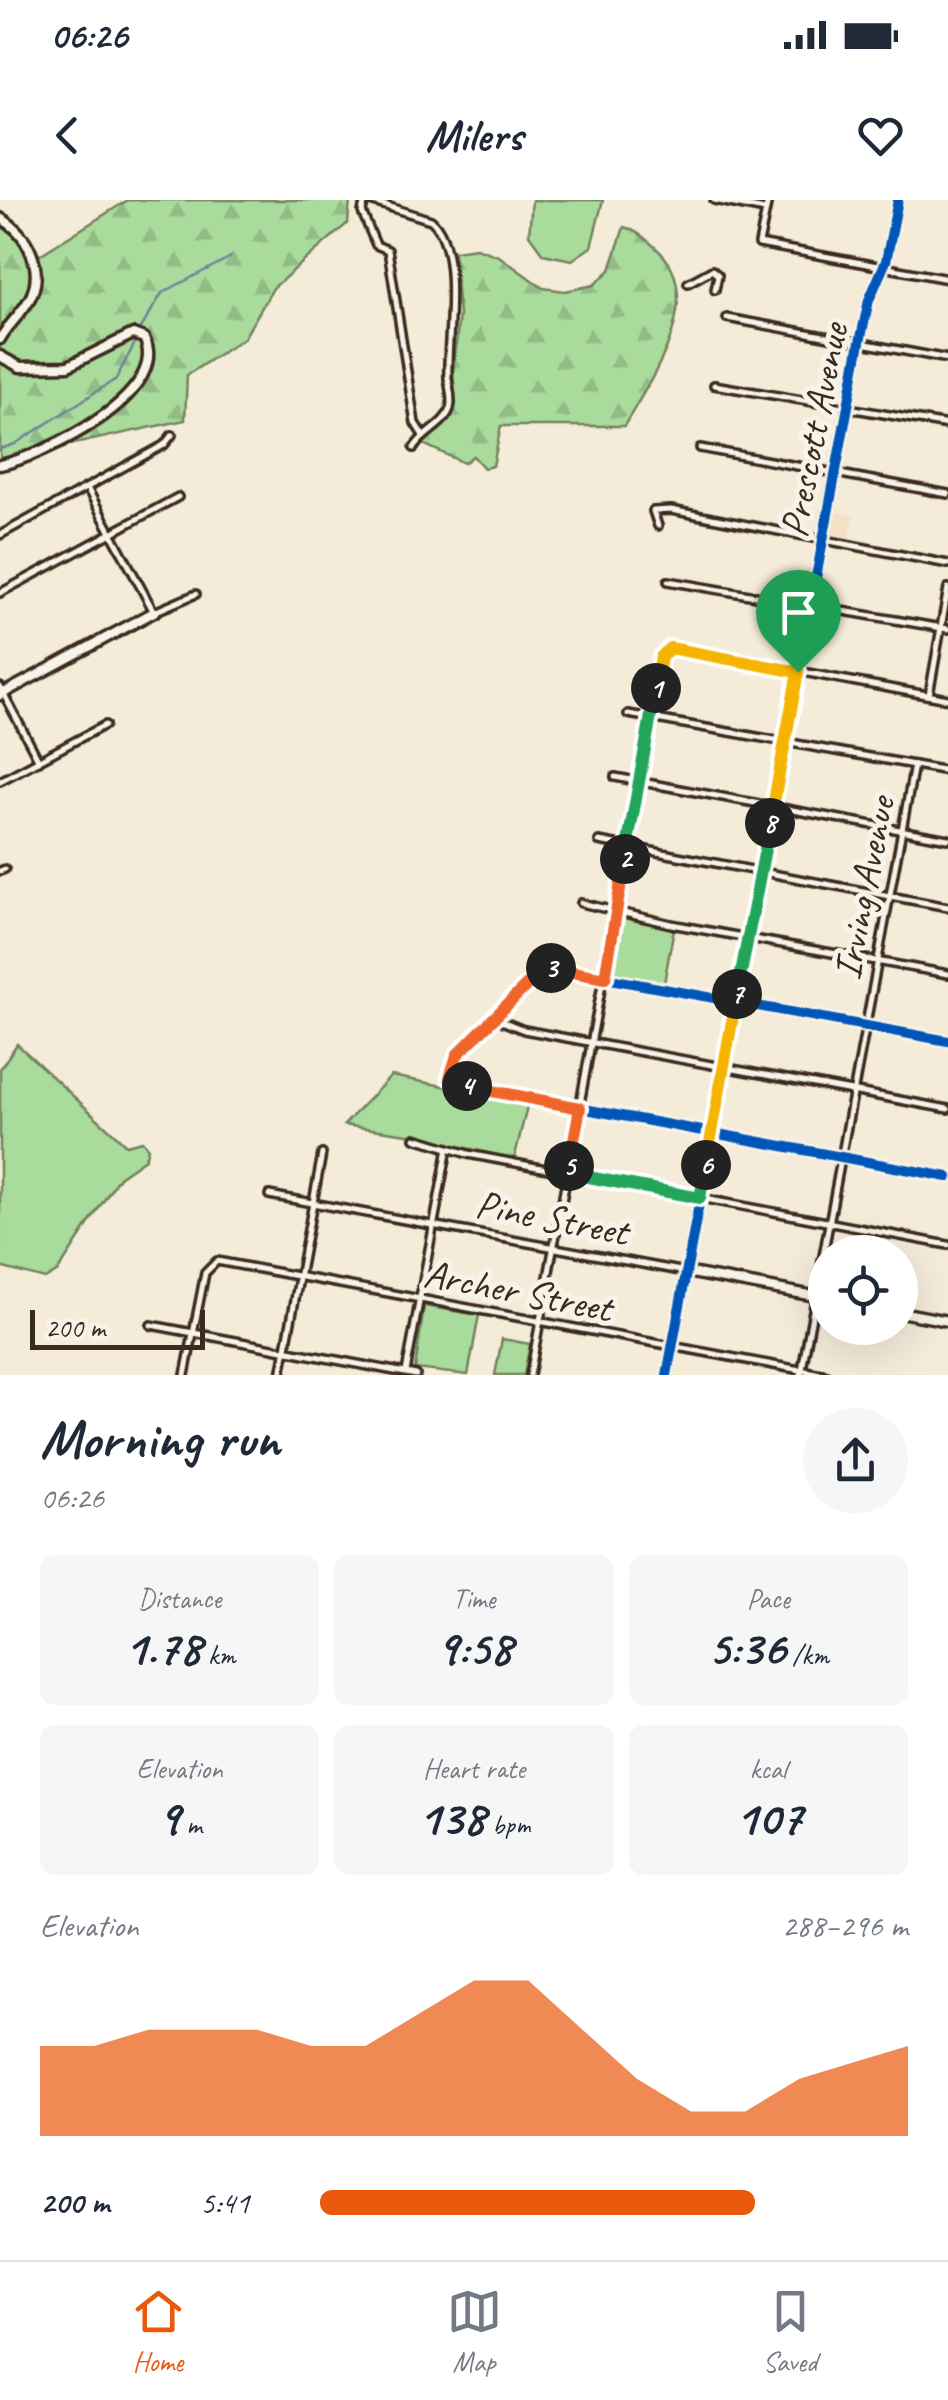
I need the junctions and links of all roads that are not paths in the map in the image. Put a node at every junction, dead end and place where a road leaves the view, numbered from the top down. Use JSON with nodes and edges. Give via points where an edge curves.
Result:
{"nodes":[{"id":1,"x":366,"y":200,"type":"edge"},
{"id":2,"x":714,"y":200,"type":"edge"},
{"id":3,"x":768,"y":200,"type":"edge"},
{"id":4,"x":898,"y":200,"type":"edge"},
{"id":5,"x":765,"y":210,"type":"junction"},
{"id":6,"x":0,"y":218,"type":"edge"},
{"id":7,"x":884,"y":267,"type":"junction"},
{"id":8,"x":948,"y":280,"type":"edge"},
{"id":9,"x":688,"y":282,"type":"dead end"},
{"id":10,"x":715,"y":290,"type":"dead end"},
{"id":11,"x":728,"y":318,"type":"dead end"},
{"id":12,"x":0,"y":339,"type":"edge"},
{"id":13,"x":860,"y":342,"type":"junction"},
{"id":14,"x":0,"y":356,"type":"edge"},
{"id":15,"x":948,"y":359,"type":"edge"},
{"id":16,"x":714,"y":384,"type":"dead end"},
{"id":17,"x":848,"y":407,"type":"junction"},
{"id":18,"x":948,"y":426,"type":"edge"},
{"id":19,"x":422,"y":434,"type":"junction"},
{"id":20,"x":172,"y":436,"type":"dead end"},
{"id":21,"x":414,"y":448,"type":"dead end"},
{"id":22,"x":700,"y":448,"type":"dead end"},
{"id":23,"x":0,"y":464,"type":"edge"},
{"id":24,"x":835,"y":473,"type":"junction"},
{"id":25,"x":87,"y":488,"type":"junction"},
{"id":26,"x":948,"y":494,"type":"edge"},
{"id":27,"x":178,"y":496,"type":"dead end"},
{"id":28,"x":658,"y":526,"type":"dead end"},
{"id":29,"x":111,"y":533,"type":"junction"},
{"id":30,"x":0,"y":535,"type":"edge"},
{"id":31,"x":823,"y":539,"type":"junction"},
{"id":32,"x":948,"y":564,"type":"edge"},
{"id":33,"x":668,"y":581,"type":"dead end"},
{"id":34,"x":948,"y":588,"type":"edge"},
{"id":35,"x":0,"y":593,"type":"edge"},
{"id":36,"x":196,"y":594,"type":"dead end"},
{"id":37,"x":811,"y":604,"type":"junction"},
{"id":38,"x":154,"y":612,"type":"junction"},
{"id":39,"x":944,"y":628,"type":"edge"},
{"id":40,"x":798,"y":672,"type":"junction"},
{"id":41,"x":1,"y":691,"type":"edge"},
{"id":42,"x":928,"y":695,"type":"junction"},
{"id":43,"x":948,"y":699,"type":"edge"},
{"id":44,"x":628,"y":714,"type":"dead end"},
{"id":45,"x":652,"y":719,"type":"junction"},
{"id":46,"x":105,"y":725,"type":"dead end"},
{"id":47,"x":786,"y":742,"type":"junction"},
{"id":48,"x":39,"y":761,"type":"junction"},
{"id":49,"x":914,"y":765,"type":"junction"},
{"id":50,"x":948,"y":771,"type":"edge"},
{"id":51,"x":615,"y":777,"type":"dead end"},
{"id":52,"x":0,"y":781,"type":"edge"},
{"id":53,"x":640,"y":782,"type":"junction"},
{"id":54,"x":773,"y":806,"type":"junction"},
{"id":55,"x":902,"y":831,"type":"junction"},
{"id":56,"x":948,"y":839,"type":"edge"},
{"id":57,"x":599,"y":842,"type":"dead end"},
{"id":58,"x":628,"y":847,"type":"junction"},
{"id":59,"x":760,"y":873,"type":"junction"},
{"id":60,"x":891,"y":896,"type":"junction"},
{"id":61,"x":580,"y":903,"type":"dead end"},
{"id":62,"x":948,"y":906,"type":"edge"},
{"id":63,"x":616,"y":912,"type":"junction"},
{"id":64,"x":748,"y":937,"type":"junction"},
{"id":65,"x":877,"y":961,"type":"junction"},
{"id":66,"x":948,"y":974,"type":"edge"},
{"id":67,"x":605,"y":978,"type":"junction"},
{"id":68,"x":736,"y":1002,"type":"junction"},
{"id":69,"x":494,"y":1018,"type":"junction"},
{"id":70,"x":865,"y":1025,"type":"junction"},
{"id":71,"x":948,"y":1041,"type":"edge"},
{"id":72,"x":592,"y":1043,"type":"junction"},
{"id":73,"x":724,"y":1068,"type":"junction"},
{"id":74,"x":852,"y":1092,"type":"junction"},
{"id":75,"x":580,"y":1108,"type":"junction"},
{"id":76,"x":948,"y":1109,"type":"edge"},
{"id":77,"x":712,"y":1133,"type":"junction"},
{"id":78,"x":415,"y":1138,"type":"dead end"},
{"id":79,"x":448,"y":1148,"type":"junction"},
{"id":80,"x":322,"y":1154,"type":"dead end"},
{"id":81,"x":842,"y":1157,"type":"junction"},
{"id":82,"x":567,"y":1173,"type":"junction"},
{"id":83,"x":948,"y":1177,"type":"edge"},
{"id":84,"x":269,"y":1195,"type":"dead end"},
{"id":85,"x":700,"y":1198,"type":"junction"},
{"id":86,"x":314,"y":1203,"type":"junction"},
{"id":87,"x":830,"y":1223,"type":"junction"},
{"id":88,"x":434,"y":1225,"type":"junction"},
{"id":89,"x":828,"y":1235,"type":"edge"},
{"id":90,"x":948,"y":1244,"type":"edge"},
{"id":91,"x":554,"y":1247,"type":"junction"},
{"id":92,"x":686,"y":1272,"type":"junction"},
{"id":93,"x":300,"y":1277,"type":"junction"},
{"id":94,"x":808,"y":1295,"type":"edge"},
{"id":95,"x":420,"y":1299,"type":"junction"},
{"id":96,"x":918,"y":1316,"type":"edge"},
{"id":97,"x":540,"y":1322,"type":"junction"},
{"id":98,"x":948,"y":1322,"type":"edge"},
{"id":99,"x":152,"y":1325,"type":"dead end"},
{"id":100,"x":193,"y":1333,"type":"junction"},
{"id":101,"x":808,"y":1345,"type":"edge"},
{"id":102,"x":672,"y":1346,"type":"junction"},
{"id":103,"x":286,"y":1351,"type":"junction"},
{"id":104,"x":801,"y":1373,"type":"edge"},
{"id":105,"x":405,"y":1374,"type":"edge"},
{"id":106,"x":185,"y":1375,"type":"edge"},
{"id":107,"x":281,"y":1375,"type":"edge"},
{"id":108,"x":416,"y":1375,"type":"edge"},
{"id":109,"x":530,"y":1375,"type":"edge"},
{"id":110,"x":667,"y":1375,"type":"edge"},
{"id":111,"x":827,"y":1375,"type":"edge"}],
"edges":[{"from":1,"to":19,"type":"street","via":[[362,212],[376,245],[388,250],[414,423]]},
{"from":1,"to":19,"type":"street","via":[[432,220],[444,240],[453,310],[451,405]]},
{"from":2,"to":5,"type":"street"},
{"from":3,"to":5,"type":"street"},
{"from":4,"to":7,"type":"street","name":"Prescott Avenue"},
{"from":5,"to":7,"type":"street","via":[[758,244]]},
{"from":6,"to":12,"type":"street","via":[[26,242],[34,268],[29,301]]},
{"from":7,"to":8,"type":"street"},
{"from":7,"to":13,"type":"street","name":"Prescott Avenue"},
{"from":9,"to":10,"type":"street","via":[[712,270],[718,275]]},
{"from":11,"to":13,"type":"street"},
{"from":13,"to":15,"type":"street"},
{"from":13,"to":17,"type":"street","name":"Prescott Avenue"},
{"from":14,"to":23,"type":"street","via":[[20,368],[68,366],[133,334],[148,349],[121,404],[36,456]]},
{"from":16,"to":17,"type":"street"},
{"from":17,"to":18,"type":"street"},
{"from":17,"to":24,"type":"street","name":"Prescott Avenue"},
{"from":19,"to":21,"type":"street"},
{"from":20,"to":25,"type":"street"},
{"from":22,"to":24,"type":"street"},
{"from":24,"to":26,"type":"street"},
{"from":24,"to":31,"type":"street","name":"Prescott Avenue"},
{"from":25,"to":29,"type":"street"},
{"from":25,"to":30,"type":"street"},
{"from":27,"to":29,"type":"street"},
{"from":28,"to":31,"type":"street","via":[[653,511]]},
{"from":29,"to":35,"type":"street"},
{"from":29,"to":38,"type":"street"},
{"from":31,"to":32,"type":"street"},
{"from":31,"to":37,"type":"street","name":"Prescott Avenue"},
{"from":33,"to":37,"type":"street"},
{"from":34,"to":39,"type":"street"},
{"from":36,"to":38,"type":"street"},
{"from":37,"to":39,"type":"street"},
{"from":37,"to":40,"type":"street","name":"Prescott Avenue"},
{"from":38,"to":41,"type":"street"},
{"from":39,"to":42,"type":"street"},
{"from":40,"to":42,"type":"street"},
{"from":40,"to":45,"type":"street","via":[[666,650]]},
{"from":40,"to":47,"type":"street","name":"Prescott Avenue"},
{"from":41,"to":48,"type":"street"},
{"from":42,"to":43,"type":"street"},
{"from":44,"to":45,"type":"street"},
{"from":45,"to":47,"type":"street"},
{"from":45,"to":53,"type":"street"},
{"from":46,"to":48,"type":"street"},
{"from":47,"to":49,"type":"street"},
{"from":47,"to":54,"type":"street","name":"Prescott Avenue"},
{"from":48,"to":52,"type":"street"},
{"from":49,"to":50,"type":"street"},
{"from":49,"to":55,"type":"street","name":"Irving Avenue"},
{"from":51,"to":53,"type":"street"},
{"from":53,"to":54,"type":"street"},
{"from":53,"to":58,"type":"street"},
{"from":54,"to":55,"type":"street"},
{"from":54,"to":59,"type":"street","name":"Prescott Avenue"},
{"from":55,"to":56,"type":"street"},
{"from":55,"to":60,"type":"street","name":"Irving Avenue"},
{"from":57,"to":58,"type":"street"},
{"from":58,"to":59,"type":"street"},
{"from":58,"to":63,"type":"street"},
{"from":59,"to":60,"type":"street"},
{"from":59,"to":64,"type":"street","name":"Prescott Avenue"},
{"from":60,"to":62,"type":"street"},
{"from":60,"to":65,"type":"street","name":"Irving Avenue"},
{"from":61,"to":63,"type":"street"},
{"from":63,"to":64,"type":"street"},
{"from":63,"to":67,"type":"street"},
{"from":64,"to":65,"type":"street"},
{"from":64,"to":68,"type":"street","name":"Prescott Avenue"},
{"from":65,"to":66,"type":"street"},
{"from":65,"to":70,"type":"street","name":"Irving Avenue"},
{"from":67,"to":68,"type":"street"},
{"from":67,"to":69,"type":"street","via":[[550,968]]},
{"from":67,"to":72,"type":"street"},
{"from":68,"to":70,"type":"street"},
{"from":68,"to":73,"type":"street","name":"Prescott Avenue"},
{"from":69,"to":72,"type":"street"},
{"from":69,"to":75,"type":"street","via":[[452,1063],[452,1082]]},
{"from":70,"to":71,"type":"street"},
{"from":70,"to":74,"type":"street","name":"Irving Avenue"},
{"from":72,"to":73,"type":"street"},
{"from":72,"to":75,"type":"street"},
{"from":73,"to":74,"type":"street"},
{"from":73,"to":77,"type":"street","name":"Prescott Avenue"},
{"from":74,"to":76,"type":"street"},
{"from":74,"to":81,"type":"street","name":"Irving Avenue"},
{"from":75,"to":77,"type":"street"},
{"from":75,"to":82,"type":"street"},
{"from":77,"to":81,"type":"street"},
{"from":77,"to":85,"type":"street","name":"Prescott Avenue"},
{"from":78,"to":79,"type":"street"},
{"from":79,"to":82,"type":"street"},
{"from":79,"to":88,"type":"street"},
{"from":80,"to":86,"type":"street"},
{"from":81,"to":83,"type":"street"},
{"from":81,"to":87,"type":"street","name":"Irving Avenue"},
{"from":82,"to":85,"type":"street"},
{"from":82,"to":91,"type":"street"},
{"from":84,"to":86,"type":"street","name":"Pine Street"},
{"from":85,"to":87,"type":"street"},
{"from":85,"to":92,"type":"street","name":"Prescott Avenue"},
{"from":86,"to":88,"type":"street","name":"Pine Street"},
{"from":86,"to":93,"type":"street"},
{"from":87,"to":89,"type":"street","name":"Irving Avenue"},
{"from":87,"to":90,"type":"street"},
{"from":88,"to":91,"type":"street","name":"Pine Street"},
{"from":88,"to":95,"type":"street"},
{"from":91,"to":92,"type":"street","name":"Pine Street"},
{"from":91,"to":97,"type":"street"},
{"from":92,"to":94,"type":"street","name":"Pine Street"},
{"from":92,"to":102,"type":"street","name":"Prescott Avenue"},
{"from":93,"to":95,"type":"street","name":"Archer Street"},
{"from":93,"to":100,"type":"street","name":"Archer Street","via":[[216,1261],[204,1273]]},
{"from":93,"to":103,"type":"street"},
{"from":95,"to":97,"type":"street","name":"Archer Street"},
{"from":95,"to":105,"type":"street"},
{"from":96,"to":98,"type":"street"},
{"from":97,"to":102,"type":"street","name":"Archer Street"},
{"from":97,"to":109,"type":"street"},
{"from":99,"to":100,"type":"street"},
{"from":100,"to":103,"type":"street"},
{"from":100,"to":106,"type":"street"},
{"from":101,"to":104,"type":"street","name":"Irving Avenue"},
{"from":102,"to":104,"type":"street","name":"Archer Street"},
{"from":102,"to":110,"type":"street","name":"Prescott Avenue"},
{"from":103,"to":105,"type":"street"},
{"from":103,"to":107,"type":"street"},
{"from":104,"to":111,"type":"street","name":"Archer Street"},
{"from":105,"to":108,"type":"street"}]}
